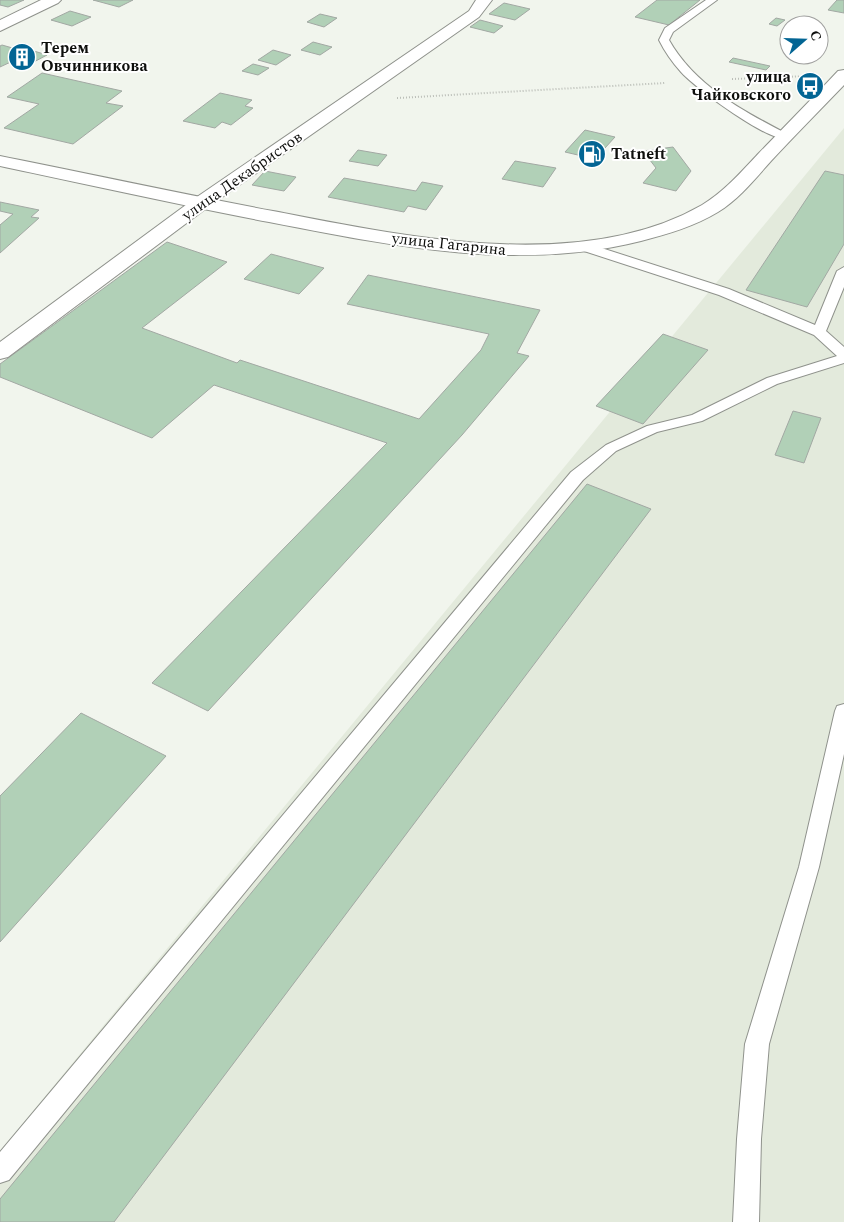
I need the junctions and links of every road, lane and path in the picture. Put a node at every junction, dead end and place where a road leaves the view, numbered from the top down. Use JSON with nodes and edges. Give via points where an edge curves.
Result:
{"nodes":[{"id":1,"x":53,"y":0,"type":"edge"},
{"id":2,"x":484,"y":0,"type":"edge"},
{"id":3,"x":712,"y":0,"type":"edge"},
{"id":4,"x":0,"y":26,"type":"edge"},
{"id":5,"x":844,"y":75,"type":"edge"},
{"id":6,"x":812,"y":76,"type":"dead end"},
{"id":7,"x":697,"y":81,"type":"junction"},
{"id":8,"x":349,"y":101,"type":"junction"},
{"id":9,"x":785,"y":137,"type":"junction"},
{"id":10,"x":0,"y":160,"type":"edge"},
{"id":11,"x":201,"y":203,"type":"junction"},
{"id":12,"x":589,"y":248,"type":"junction"},
{"id":13,"x":844,"y":271,"type":"edge"},
{"id":14,"x":819,"y":332,"type":"junction"},
{"id":15,"x":0,"y":352,"type":"edge"},
{"id":16,"x":844,"y":354,"type":"edge"},
{"id":17,"x":844,"y":358,"type":"edge"},
{"id":18,"x":844,"y":711,"type":"edge"},
{"id":19,"x":0,"y":1171,"type":"edge"},
{"id":20,"x":746,"y":1222,"type":"edge"}],
"edges":[{"from":1,"to":4,"type":"main road"},
{"from":2,"to":8,"type":"main road","name":"улица Декабристов","via":[[474,14]]},
{"from":3,"to":7,"type":"lane","via":[[669,30],[664,40],[669,52]]},
{"from":5,"to":9,"type":"main road","name":"улица Гагарина"},
{"from":6,"to":7,"type":"path"},
{"from":7,"to":8,"type":"path"},
{"from":7,"to":9,"type":"lane","via":[[753,121]]},
{"from":8,"to":11,"type":"main road","name":"улица Декабристов"},
{"from":9,"to":12,"type":"main road","name":"улица Гагарина","via":[[712,208],[636,238]]},
{"from":10,"to":11,"type":"main road","name":"улица Гагарина"},
{"from":11,"to":12,"type":"main road","name":"улица Гагарина","via":[[472,249],[530,252]]},
{"from":11,"to":15,"type":"main road","name":"улица Декабристов"},
{"from":12,"to":14,"type":"lane","via":[[724,292]]},
{"from":13,"to":14,"type":"lane"},
{"from":14,"to":16,"type":"lane"},
{"from":17,"to":19,"type":"lane","via":[[772,381],[697,418],[652,429],[612,448],[577,476]]},
{"from":18,"to":20,"type":"lane","via":[[809,867],[757,1044]]}]}
